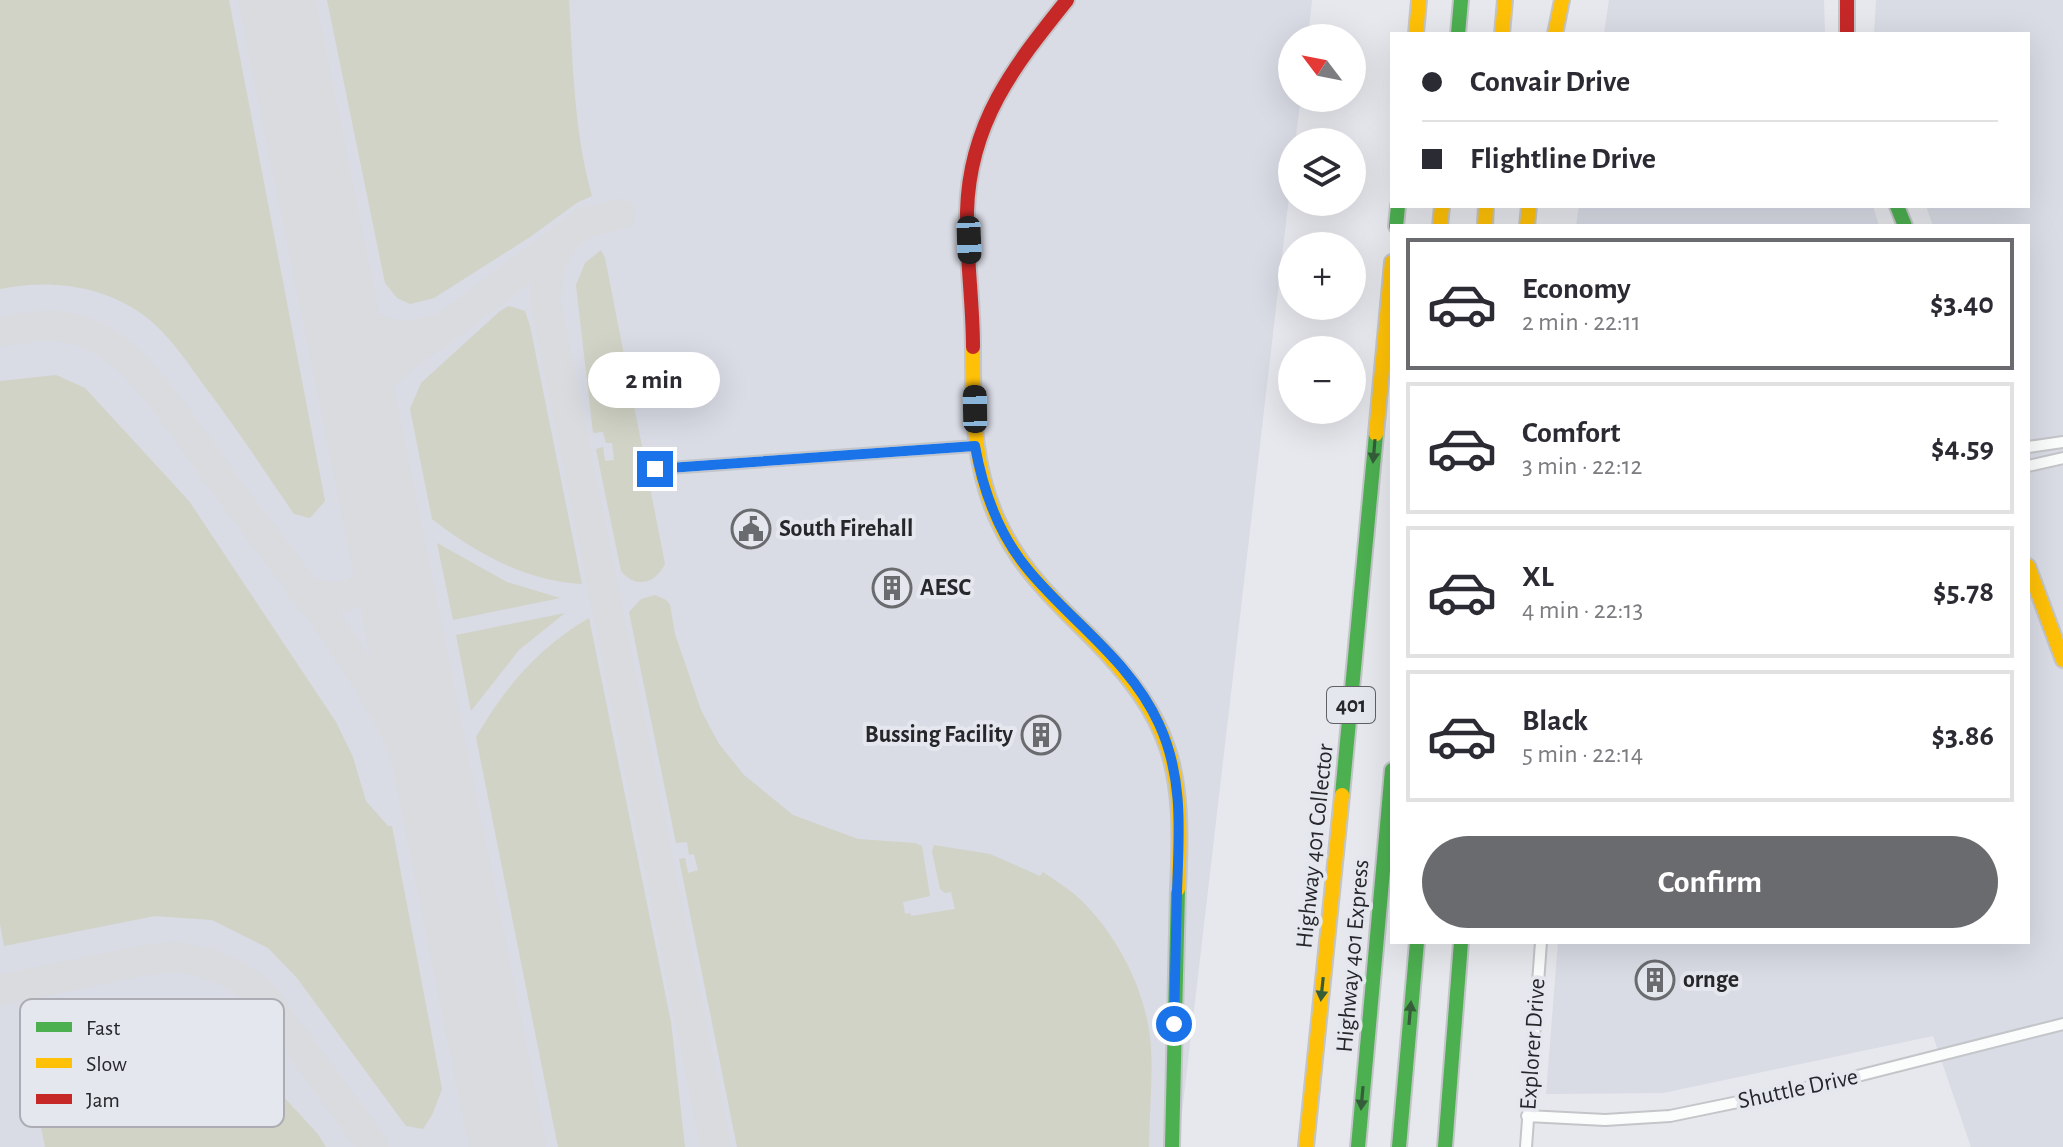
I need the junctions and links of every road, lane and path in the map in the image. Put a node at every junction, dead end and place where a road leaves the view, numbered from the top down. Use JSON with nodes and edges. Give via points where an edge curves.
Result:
{"nodes":[{"id":1,"x":1067,"y":0,"type":"edge"},
{"id":2,"x":1407,"y":0,"type":"edge"},
{"id":3,"x":1419,"y":0,"type":"edge"},
{"id":4,"x":1461,"y":0,"type":"edge"},
{"id":5,"x":1505,"y":0,"type":"edge"},
{"id":6,"x":1548,"y":0,"type":"edge"},
{"id":7,"x":1562,"y":0,"type":"edge"},
{"id":8,"x":1847,"y":0,"type":"edge"},
{"id":9,"x":1406,"y":32,"type":"edge"},
{"id":10,"x":1416,"y":32,"type":"edge"},
{"id":11,"x":1458,"y":32,"type":"edge"},
{"id":12,"x":1502,"y":32,"type":"edge"},
{"id":13,"x":1545,"y":32,"type":"edge"},
{"id":14,"x":1555,"y":32,"type":"edge"},
{"id":15,"x":1847,"y":32,"type":"edge"},
{"id":16,"x":1390,"y":284,"type":"edge"},
{"id":17,"x":2063,"y":442,"type":"edge"},
{"id":18,"x":975,"y":446,"type":"junction"},
{"id":19,"x":2030,"y":447,"type":"edge"},
{"id":20,"x":2063,"y":458,"type":"edge"},
{"id":21,"x":2030,"y":466,"type":"edge"},
{"id":22,"x":655,"y":469,"type":"dead end"},
{"id":23,"x":2030,"y":571,"type":"edge"},
{"id":24,"x":2063,"y":660,"type":"edge"},
{"id":25,"x":1390,"y":792,"type":"edge"},
{"id":26,"x":1417,"y":944,"type":"edge"},
{"id":27,"x":1461,"y":944,"type":"edge"},
{"id":28,"x":1541,"y":944,"type":"edge"},
{"id":29,"x":2063,"y":1024,"type":"edge"},
{"id":30,"x":1527,"y":1116,"type":"junction"},
{"id":31,"x":1172,"y":1147,"type":"edge"},
{"id":32,"x":1306,"y":1147,"type":"edge"},
{"id":33,"x":1358,"y":1147,"type":"edge"},
{"id":34,"x":1399,"y":1147,"type":"edge"},
{"id":35,"x":1445,"y":1147,"type":"edge"},
{"id":36,"x":1526,"y":1147,"type":"edge"}],
"edges":[{"from":1,"to":18,"type":"main road","via":[[999,90],[973,158],[968,211]]},
{"from":2,"to":9,"type":"main road"},
{"from":3,"to":10,"type":"main road"},
{"from":4,"to":11,"type":"main road"},
{"from":5,"to":12,"type":"main road"},
{"from":6,"to":13,"type":"main road"},
{"from":7,"to":14,"type":"main road"},
{"from":8,"to":15,"type":"main road"},
{"from":16,"to":32,"type":"main road","name":"Highway 401 Collector","number":"401","one_way":true},
{"from":17,"to":19,"type":"street"},
{"from":18,"to":22,"type":"street"},
{"from":18,"to":31,"type":"main road","via":[[996,518],[1011,546],[1131,678],[1170,753],[1181,831]]},
{"from":20,"to":21,"type":"street"},
{"from":23,"to":24,"type":"main road"},
{"from":25,"to":33,"type":"main road","name":"Highway 401 Express","one_way":true},
{"from":34,"to":26,"type":"main road","one_way":true},
{"from":27,"to":35,"type":"main road"},
{"from":28,"to":30,"type":"street","name":"Explorer Drive"},
{"from":29,"to":30,"type":"street","name":"Shuttle Drive","via":[[1830,1083],[1670,1116]]},
{"from":30,"to":36,"type":"street","name":"Explorer Drive"}]}
